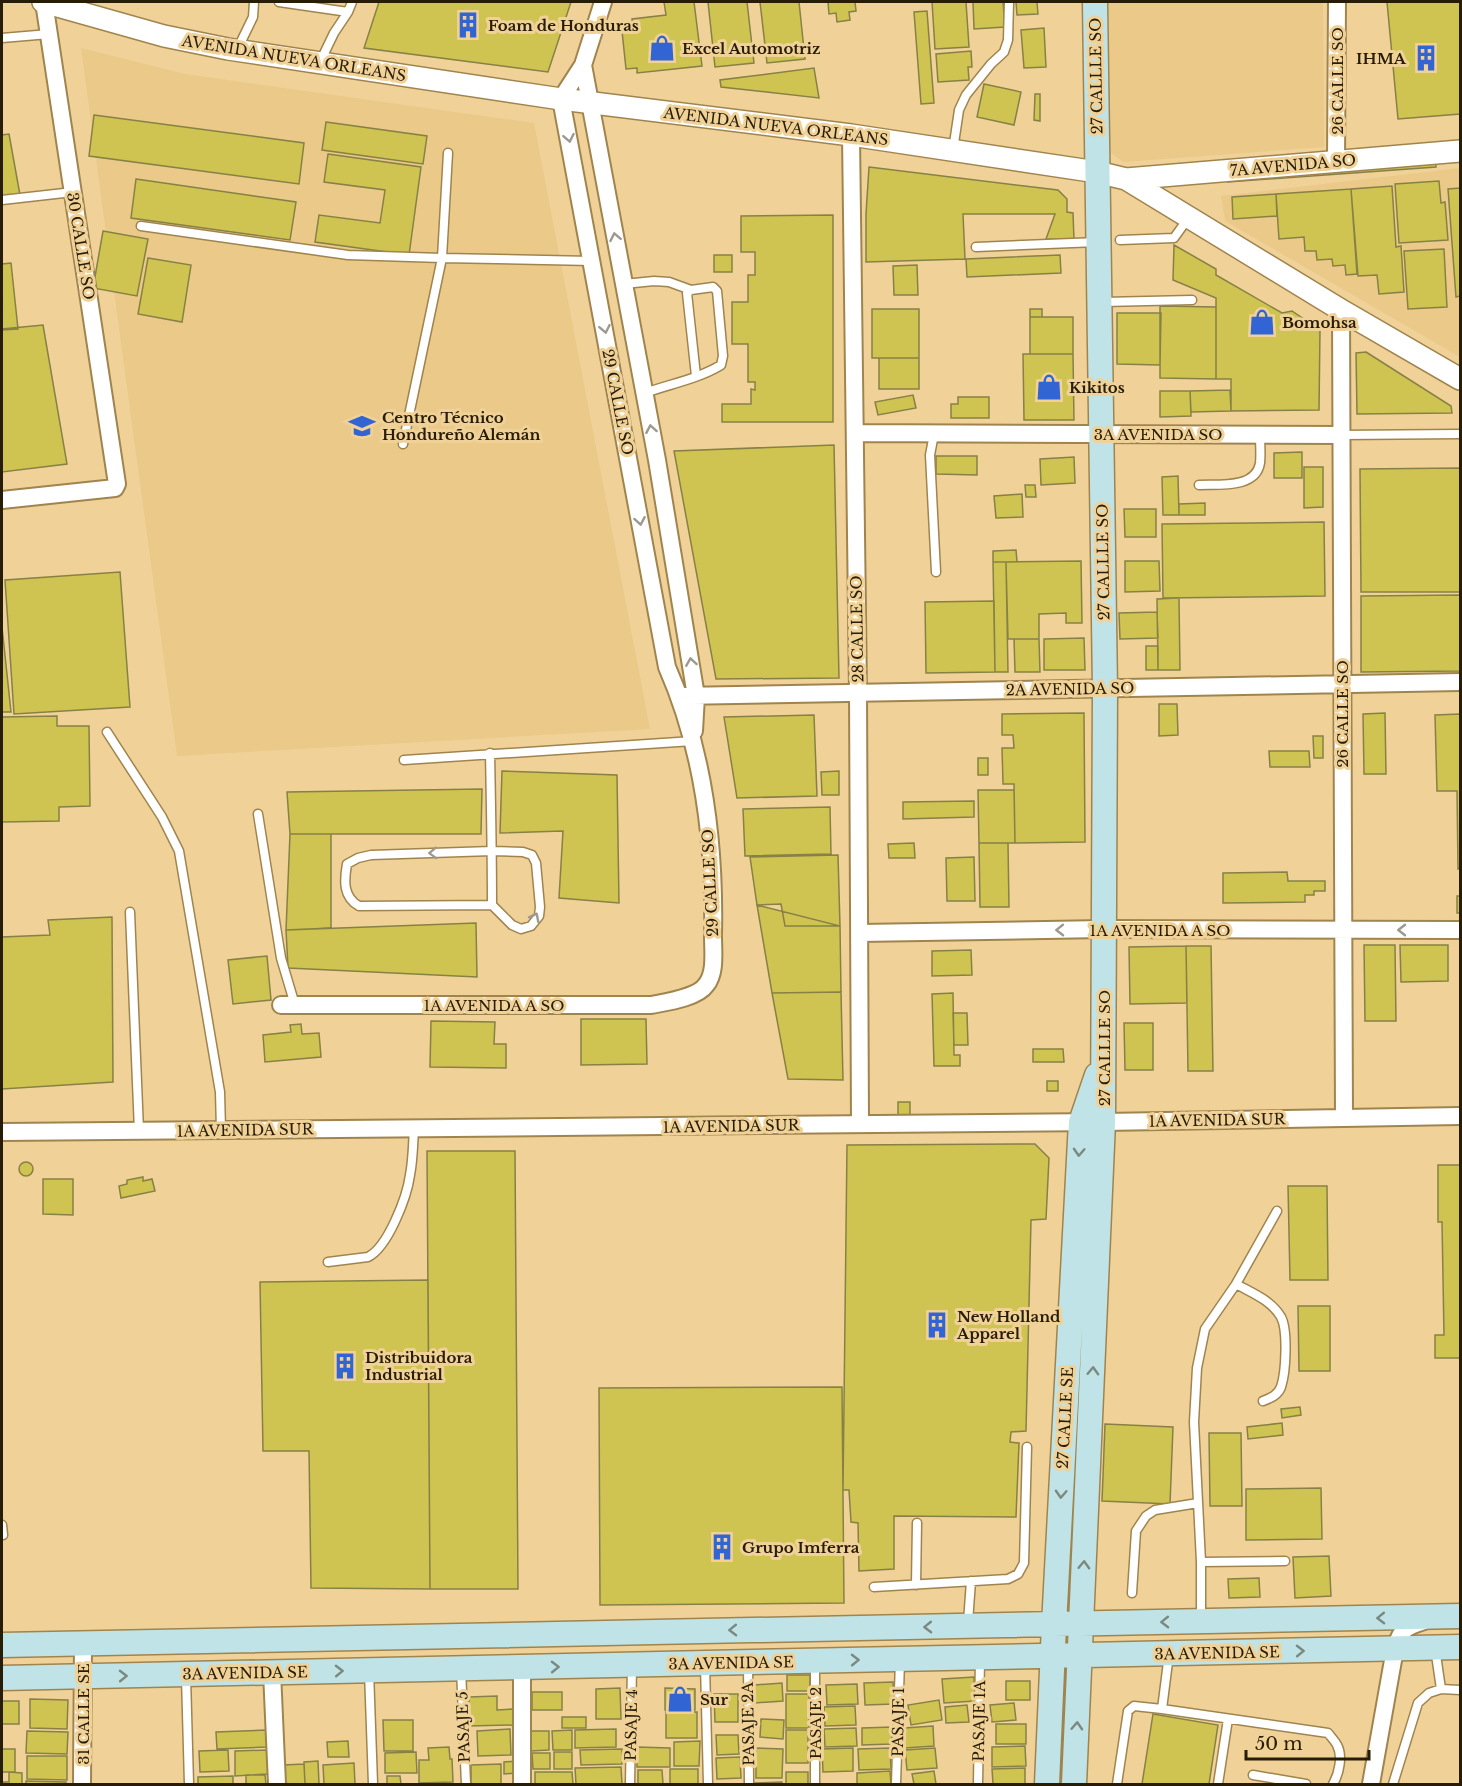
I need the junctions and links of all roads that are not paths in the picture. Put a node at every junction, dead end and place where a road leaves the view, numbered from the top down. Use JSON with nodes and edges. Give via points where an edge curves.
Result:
{"nodes":[{"id":1,"x":44,"y":2,"type":"edge"},
{"id":2,"x":254,"y":2,"type":"edge"},
{"id":3,"x":279,"y":2,"type":"edge"},
{"id":4,"x":352,"y":2,"type":"edge"},
{"id":5,"x":603,"y":2,"type":"edge"},
{"id":6,"x":1009,"y":2,"type":"edge"},
{"id":7,"x":1095,"y":2,"type":"edge"},
{"id":8,"x":1337,"y":2,"type":"edge"},
{"id":9,"x":348,"y":12,"type":"junction"},
{"id":10,"x":49,"y":34,"type":"junction"},
{"id":11,"x":2,"y":39,"type":"edge"},
{"id":12,"x":237,"y":50,"type":"junction"},
{"id":13,"x":319,"y":63,"type":"junction"},
{"id":14,"x":583,"y":65,"type":"junction"},
{"id":15,"x":561,"y":99,"type":"junction"},
{"id":16,"x":589,"y":102,"type":"junction"},
{"id":17,"x":851,"y":135,"type":"junction"},
{"id":18,"x":953,"y":150,"type":"junction"},
{"id":19,"x":1461,"y":151,"type":"edge"},
{"id":20,"x":448,"y":153,"type":"dead end"},
{"id":21,"x":1336,"y":161,"type":"junction"},
{"id":22,"x":1097,"y":172,"type":"junction"},
{"id":23,"x":1126,"y":179,"type":"junction"},
{"id":24,"x":72,"y":192,"type":"junction"},
{"id":25,"x":2,"y":200,"type":"edge"},
{"id":26,"x":1189,"y":217,"type":"junction"},
{"id":27,"x":141,"y":226,"type":"dead end"},
{"id":28,"x":1109,"y":241,"type":"junction"},
{"id":29,"x":976,"y":247,"type":"dead end"},
{"id":30,"x":442,"y":258,"type":"junction"},
{"id":31,"x":592,"y":261,"type":"junction"},
{"id":32,"x":624,"y":284,"type":"junction"},
{"id":33,"x":691,"y":290,"type":"junction"},
{"id":34,"x":1192,"y":300,"type":"dead end"},
{"id":35,"x":1099,"y":302,"type":"junction"},
{"id":36,"x":1341,"y":310,"type":"junction"},
{"id":37,"x":696,"y":376,"type":"junction"},
{"id":38,"x":1461,"y":379,"type":"edge"},
{"id":39,"x":645,"y":393,"type":"junction"},
{"id":40,"x":618,"y":400,"type":"junction"},
{"id":41,"x":855,"y":433,"type":"junction"},
{"id":42,"x":934,"y":434,"type":"junction"},
{"id":43,"x":1101,"y":434,"type":"junction"},
{"id":44,"x":1461,"y":434,"type":"edge"},
{"id":45,"x":1260,"y":435,"type":"junction"},
{"id":46,"x":1341,"y":435,"type":"junction"},
{"id":47,"x":403,"y":444,"type":"dead end"},
{"id":48,"x":657,"y":460,"type":"junction"},
{"id":49,"x":630,"y":465,"type":"junction"},
{"id":50,"x":1199,"y":485,"type":"dead end"},
{"id":51,"x":2,"y":500,"type":"edge"},
{"id":52,"x":936,"y":572,"type":"dead end"},
{"id":53,"x":1461,"y":682,"type":"edge"},
{"id":54,"x":1342,"y":684,"type":"junction"},
{"id":55,"x":1105,"y":688,"type":"junction"},
{"id":56,"x":858,"y":693,"type":"junction"},
{"id":57,"x":688,"y":696,"type":"junction"},
{"id":58,"x":107,"y":732,"type":"dead end"},
{"id":59,"x":693,"y":741,"type":"junction"},
{"id":60,"x":490,"y":753,"type":"junction"},
{"id":61,"x":404,"y":759,"type":"dead end"},
{"id":62,"x":258,"y":814,"type":"dead end"},
{"id":63,"x":492,"y":851,"type":"junction"},
{"id":64,"x":492,"y":905,"type":"junction"},
{"id":65,"x":130,"y":912,"type":"dead end"},
{"id":66,"x":1104,"y":929,"type":"junction"},
{"id":67,"x":1343,"y":930,"type":"junction"},
{"id":68,"x":1461,"y":930,"type":"edge"},
{"id":69,"x":860,"y":933,"type":"junction"},
{"id":70,"x":705,"y":988,"type":"joint"},
{"id":71,"x":288,"y":1005,"type":"joint"},
{"id":72,"x":1103,"y":1056,"type":"joint"},
{"id":73,"x":1461,"y":1116,"type":"edge"},
{"id":74,"x":1344,"y":1118,"type":"junction"},
{"id":75,"x":1092,"y":1122,"type":"junction"},
{"id":76,"x":860,"y":1124,"type":"junction"},
{"id":77,"x":414,"y":1128,"type":"junction"},
{"id":78,"x":221,"y":1130,"type":"junction"},
{"id":79,"x":139,"y":1131,"type":"junction"},
{"id":80,"x":2,"y":1132,"type":"edge"},
{"id":81,"x":1277,"y":1211,"type":"dead end"},
{"id":82,"x":328,"y":1262,"type":"dead end"},
{"id":83,"x":1236,"y":1284,"type":"junction"},
{"id":84,"x":1263,"y":1401,"type":"dead end"},
{"id":85,"x":1027,"y":1447,"type":"dead end"},
{"id":86,"x":1198,"y":1503,"type":"junction"},
{"id":87,"x":917,"y":1522,"type":"dead end"},
{"id":88,"x":2,"y":1525,"type":"edge"},
{"id":89,"x":3,"y":1535,"type":"dead end"},
{"id":90,"x":1285,"y":1561,"type":"dead end"},
{"id":91,"x":1201,"y":1562,"type":"junction"},
{"id":92,"x":971,"y":1581,"type":"junction"},
{"id":93,"x":916,"y":1584,"type":"junction"},
{"id":94,"x":874,"y":1587,"type":"dead end"},
{"id":95,"x":1132,"y":1593,"type":"dead end"},
{"id":96,"x":1451,"y":1616,"type":"edge"},
{"id":97,"x":1201,"y":1621,"type":"junction"},
{"id":98,"x":1082,"y":1624,"type":"junction"},
{"id":99,"x":1054,"y":1625,"type":"junction"},
{"id":100,"x":968,"y":1626,"type":"junction"},
{"id":101,"x":83,"y":1644,"type":"junction"},
{"id":102,"x":2,"y":1645,"type":"edge"},
{"id":103,"x":1461,"y":1647,"type":"edge"},
{"id":104,"x":1435,"y":1648,"type":"junction"},
{"id":105,"x":1395,"y":1649,"type":"junction"},
{"id":106,"x":1169,"y":1654,"type":"junction"},
{"id":107,"x":1053,"y":1656,"type":"junction"},
{"id":108,"x":1080,"y":1656,"type":"junction"},
{"id":109,"x":980,"y":1658,"type":"junction"},
{"id":110,"x":900,"y":1660,"type":"junction"},
{"id":111,"x":814,"y":1661,"type":"junction"},
{"id":112,"x":748,"y":1663,"type":"junction"},
{"id":113,"x":705,"y":1664,"type":"junction"},
{"id":114,"x":632,"y":1665,"type":"junction"},
{"id":115,"x":522,"y":1667,"type":"junction"},
{"id":116,"x":461,"y":1669,"type":"junction"},
{"id":117,"x":369,"y":1671,"type":"junction"},
{"id":118,"x":272,"y":1672,"type":"junction"},
{"id":119,"x":186,"y":1674,"type":"junction"},
{"id":120,"x":82,"y":1676,"type":"junction"},
{"id":121,"x":2,"y":1678,"type":"edge"},
{"id":122,"x":1441,"y":1689,"type":"junction"},
{"id":123,"x":1461,"y":1690,"type":"edge"},
{"id":124,"x":1162,"y":1709,"type":"junction"},
{"id":125,"x":1228,"y":1719,"type":"junction"},
{"id":126,"x":1253,"y":1775,"type":"dead end"},
{"id":127,"x":82,"y":1785,"type":"edge"},
{"id":128,"x":189,"y":1785,"type":"edge"},
{"id":129,"x":277,"y":1785,"type":"edge"},
{"id":130,"x":373,"y":1785,"type":"edge"},
{"id":131,"x":466,"y":1785,"type":"edge"},
{"id":132,"x":522,"y":1785,"type":"edge"},
{"id":133,"x":630,"y":1785,"type":"edge"},
{"id":134,"x":708,"y":1785,"type":"edge"},
{"id":135,"x":749,"y":1785,"type":"edge"},
{"id":136,"x":815,"y":1785,"type":"edge"},
{"id":137,"x":897,"y":1785,"type":"edge"},
{"id":138,"x":978,"y":1785,"type":"edge"},
{"id":139,"x":1047,"y":1785,"type":"edge"},
{"id":140,"x":1074,"y":1785,"type":"edge"},
{"id":141,"x":1117,"y":1785,"type":"edge"},
{"id":142,"x":1218,"y":1785,"type":"edge"},
{"id":143,"x":1306,"y":1785,"type":"edge"},
{"id":144,"x":1333,"y":1785,"type":"edge"},
{"id":145,"x":1371,"y":1785,"type":"edge"},
{"id":146,"x":1393,"y":1785,"type":"edge"}],
"edges":[{"from":1,"to":10,"type":"street","name":"30 CALLE SO"},
{"from":1,"to":12,"type":"street","name":"AVENIDA NUEVA ORLEANS","via":[[164,36]]},
{"from":2,"to":12,"type":"lane","via":[[253,16]]},
{"from":3,"to":9,"type":"lane"},
{"from":4,"to":9,"type":"lane"},
{"from":5,"to":14,"type":"street","name":"29 CALLE SO"},
{"from":6,"to":18,"type":"lane","via":[[1004,52],[966,95],[959,110]]},
{"from":7,"to":22,"type":"main road","name":"27 CALLLE SO"},
{"from":8,"to":21,"type":"street","name":"26 CALLE SO"},
{"from":9,"to":13,"type":"lane"},
{"from":10,"to":11,"type":"lane"},
{"from":10,"to":24,"type":"street","name":"30 CALLE SO"},
{"from":12,"to":13,"type":"street","name":"AVENIDA NUEVA ORLEANS"},
{"from":13,"to":15,"type":"street","name":"AVENIDA NUEVA ORLEANS"},
{"from":14,"to":15,"type":"street","name":"29 CALLE SO"},
{"from":14,"to":16,"type":"street","name":"29 CALLE SO"},
{"from":15,"to":16,"type":"street","name":"AVENIDA NUEVA ORLEANS"},
{"from":15,"to":31,"type":"street","name":"29 CALLE SO","one_way":true},
{"from":16,"to":17,"type":"street","name":"AVENIDA NUEVA ORLEANS"},
{"from":32,"to":16,"type":"street","name":"29 CALLE SO","one_way":true},
{"from":17,"to":18,"type":"street","name":"AVENIDA NUEVA ORLEANS"},
{"from":17,"to":41,"type":"street","name":"28 CALLE SO"},
{"from":18,"to":22,"type":"street","name":"AVENIDA NUEVA ORLEANS"},
{"from":19,"to":21,"type":"street","name":"7A AVENIDA SO"},
{"from":20,"to":30,"type":"lane"},
{"from":21,"to":23,"type":"street","name":"7A AVENIDA SO"},
{"from":22,"to":23,"type":"street","name":"AVENIDA NUEVA ORLEANS"},
{"from":22,"to":28,"type":"main road","name":"27 CALLLE SO"},
{"from":23,"to":26,"type":"street","name":"AVENIDA NUEVA ORLEANS"},
{"from":24,"to":25,"type":"lane"},
{"from":24,"to":51,"type":"street","name":"30 CALLE SO","via":[[117,484],[115,488]]},
{"from":26,"to":28,"type":"lane","via":[[1174,238]]},
{"from":26,"to":36,"type":"street","name":"AVENIDA NUEVA ORLEANS"},
{"from":27,"to":30,"type":"lane","via":[[348,255]]},
{"from":28,"to":29,"type":"lane"},
{"from":28,"to":35,"type":"main road","name":"27 CALLLE SO"},
{"from":30,"to":31,"type":"lane"},
{"from":30,"to":47,"type":"lane"},
{"from":31,"to":40,"type":"street","name":"29 CALLE SO","one_way":true},
{"from":32,"to":33,"type":"lane","via":[[669,282]]},
{"from":32,"to":39,"type":"street","name":"29 CALLE SO"},
{"from":33,"to":37,"type":"lane","via":[[687,293]]},
{"from":33,"to":37,"type":"lane","via":[[713,287],[717,291],[723,356],[721,365]]},
{"from":34,"to":35,"type":"lane"},
{"from":35,"to":43,"type":"main road","name":"27 CALLLE SO"},
{"from":36,"to":38,"type":"street","name":"AVENIDA NUEVA ORLEANS"},
{"from":36,"to":46,"type":"street","name":"26 CALLE SO"},
{"from":37,"to":39,"type":"lane"},
{"from":39,"to":40,"type":"street"},
{"from":48,"to":39,"type":"street","name":"29 CALLE SO","one_way":true},
{"from":40,"to":49,"type":"street","name":"29 CALLE SO"},
{"from":41,"to":42,"type":"street","name":"3A AVENIDA SO"},
{"from":41,"to":56,"type":"street","name":"28 CALLE SO"},
{"from":42,"to":43,"type":"street","name":"3A AVENIDA SO"},
{"from":42,"to":52,"type":"lane","via":[[930,455]]},
{"from":43,"to":45,"type":"street","name":"3A AVENIDA SO"},
{"from":43,"to":55,"type":"main road","name":"27 CALLLE SO"},
{"from":44,"to":46,"type":"lane","name":"3A AVENIDA SO"},
{"from":45,"to":46,"type":"street","name":"3A AVENIDA SO"},
{"from":45,"to":50,"type":"lane","via":[[1260,465],[1252,477],[1242,483]]},
{"from":46,"to":54,"type":"street","name":"26 CALLE SO"},
{"from":48,"to":49,"type":"street"},
{"from":57,"to":48,"type":"street","name":"29 CALLE SO","one_way":true},
{"from":49,"to":57,"type":"street","name":"29 CALLE SO","one_way":true,"via":[[667,667]]},
{"from":53,"to":54,"type":"street","name":"2A AVENIDA SO"},
{"from":54,"to":55,"type":"street","name":"2A AVENIDA SO"},
{"from":54,"to":67,"type":"street","name":"26 CALLE SO"},
{"from":55,"to":56,"type":"street","name":"2A AVENIDA SO"},
{"from":55,"to":66,"type":"main road","name":"27 CALLLE SO"},
{"from":56,"to":57,"type":"street","name":"2A AVENIDA SO"},
{"from":56,"to":69,"type":"street","name":"28 CALLE SO"},
{"from":57,"to":59,"type":"street","name":"29 CALLE SO"},
{"from":58,"to":78,"type":"lane","via":[[179,851],[220,1092]]},
{"from":59,"to":60,"type":"lane"},
{"from":59,"to":70,"type":"street","name":"29 CALLE SO","via":[[704,795],[714,901],[712,976]]},
{"from":60,"to":61,"type":"lane"},
{"from":60,"to":63,"type":"lane"},
{"from":62,"to":71,"type":"lane"},
{"from":63,"to":64,"type":"lane"},
{"from":64,"to":63,"type":"lane","one_way":true,"via":[[512,925],[522,928],[531,926],[540,906],[532,855]]},
{"from":63,"to":64,"type":"lane","one_way":true,"via":[[371,855],[347,864],[345,879],[347,894],[359,906]]},
{"from":65,"to":79,"type":"lane"},
{"from":66,"to":67,"type":"street","name":"1A AVENIDA A SO"},
{"from":66,"to":69,"type":"street","name":"1A AVENIDA A SO","one_way":true},
{"from":66,"to":72,"type":"main road","name":"27 CALLLE SO"},
{"from":68,"to":67,"type":"street","name":"1A AVENIDA A SO","one_way":true},
{"from":67,"to":74,"type":"street","name":"26 CALLE SO"},
{"from":69,"to":76,"type":"street","name":"28 CALLE SO"},
{"from":70,"to":71,"type":"street","name":"1A AVENIDA A SO","via":[[651,1005]]},
{"from":72,"to":75,"type":"main road","name":"27 CALLE SE"},
{"from":73,"to":74,"type":"street","name":"1A AVENIDA SUR"},
{"from":74,"to":75,"type":"street","name":"1A AVENIDA SUR"},
{"from":75,"to":76,"type":"street","name":"1A AVENIDA SUR"},
{"from":98,"to":75,"type":"main road","name":"27 CALLE SE","one_way":true},
{"from":75,"to":99,"type":"main road","name":"27 CALLE SE","one_way":true},
{"from":76,"to":77,"type":"street","name":"1A AVENIDA SUR"},
{"from":77,"to":78,"type":"street","name":"1A AVENIDA SUR"},
{"from":77,"to":82,"type":"lane","via":[[410,1176],[399,1212],[381,1245],[368,1257]]},
{"from":78,"to":79,"type":"street","name":"1A AVENIDA SUR"},
{"from":79,"to":80,"type":"street","name":"1A AVENIDA SUR"},
{"from":81,"to":83,"type":"lane"},
{"from":83,"to":84,"type":"lane","via":[[1270,1302],[1285,1331],[1281,1387],[1275,1396]]},
{"from":83,"to":86,"type":"lane","via":[[1205,1329],[1197,1368],[1194,1422]]},
{"from":85,"to":92,"type":"lane","via":[[1023,1563],[1018,1574],[1008,1579]]},
{"from":86,"to":91,"type":"lane"},
{"from":86,"to":95,"type":"lane","via":[[1155,1510],[1146,1516],[1136,1531]]},
{"from":87,"to":93,"type":"lane"},
{"from":88,"to":89,"type":"lane"},
{"from":90,"to":91,"type":"lane"},
{"from":91,"to":97,"type":"lane"},
{"from":92,"to":93,"type":"lane"},
{"from":92,"to":100,"type":"lane"},
{"from":93,"to":94,"type":"lane"},
{"from":96,"to":97,"type":"main road","one_way":true},
{"from":96,"to":105,"type":"street","via":[[1407,1626]]},
{"from":97,"to":98,"type":"main road","one_way":true},
{"from":98,"to":99,"type":"main road"},
{"from":98,"to":108,"type":"main road","name":"27 CALLE SE"},
{"from":99,"to":100,"type":"main road"},
{"from":99,"to":107,"type":"main road","name":"27 CALLE SE"},
{"from":100,"to":101,"type":"main road","one_way":true},
{"from":101,"to":102,"type":"main road"},
{"from":101,"to":120,"type":"street","name":"31 CALLE SE"},
{"from":103,"to":104,"type":"main road","name":"3A AVENIDA SE"},
{"from":104,"to":105,"type":"main road","name":"3A AVENIDA SE"},
{"from":104,"to":122,"type":"lane"},
{"from":106,"to":105,"type":"main road","name":"3A AVENIDA SE","one_way":true},
{"from":105,"to":145,"type":"street"},
{"from":106,"to":108,"type":"main road","name":"3A AVENIDA SE"},
{"from":106,"to":124,"type":"lane"},
{"from":107,"to":108,"type":"main road","name":"3A AVENIDA SE"},
{"from":107,"to":109,"type":"main road","name":"3A AVENIDA SE"},
{"from":107,"to":139,"type":"main road","name":"27 CALLE SE"},
{"from":140,"to":108,"type":"main road","name":"27 CALLE SE","one_way":true},
{"from":109,"to":110,"type":"main road","name":"3A AVENIDA SE"},
{"from":109,"to":138,"type":"lane","name":"PASAJE 1A"},
{"from":111,"to":110,"type":"main road","name":"3A AVENIDA SE","one_way":true},
{"from":110,"to":137,"type":"lane","name":"PASAJE 1"},
{"from":111,"to":112,"type":"main road","name":"3A AVENIDA SE"},
{"from":111,"to":136,"type":"lane","name":"PASAJE 2"},
{"from":112,"to":113,"type":"main road","name":"3A AVENIDA SE"},
{"from":112,"to":135,"type":"lane","name":"PASAJE 2A"},
{"from":113,"to":114,"type":"main road","name":"3A AVENIDA SE"},
{"from":113,"to":134,"type":"lane"},
{"from":115,"to":114,"type":"main road","name":"3A AVENIDA SE","one_way":true},
{"from":114,"to":133,"type":"lane","name":"PASAJE 4"},
{"from":115,"to":116,"type":"main road","name":"3A AVENIDA SE"},
{"from":115,"to":132,"type":"street"},
{"from":116,"to":117,"type":"main road","name":"3A AVENIDA SE"},
{"from":116,"to":131,"type":"lane","name":"PASAJE 5"},
{"from":118,"to":117,"type":"main road","name":"3A AVENIDA SE","one_way":true},
{"from":117,"to":130,"type":"lane"},
{"from":118,"to":119,"type":"main road","name":"3A AVENIDA SE"},
{"from":118,"to":129,"type":"street"},
{"from":120,"to":119,"type":"main road","name":"3A AVENIDA SE","one_way":true},
{"from":119,"to":128,"type":"lane"},
{"from":120,"to":121,"type":"main road","name":"3A AVENIDA SE"},
{"from":120,"to":127,"type":"street","name":"31 CALLE SE"},
{"from":122,"to":123,"type":"lane"},
{"from":122,"to":146,"type":"lane","via":[[1418,1703]]},
{"from":124,"to":125,"type":"lane"},
{"from":124,"to":141,"type":"lane","via":[[1134,1706],[1128,1711]]},
{"from":125,"to":142,"type":"lane"},
{"from":125,"to":144,"type":"lane","via":[[1328,1733],[1339,1754]]},
{"from":126,"to":143,"type":"lane"}]}
